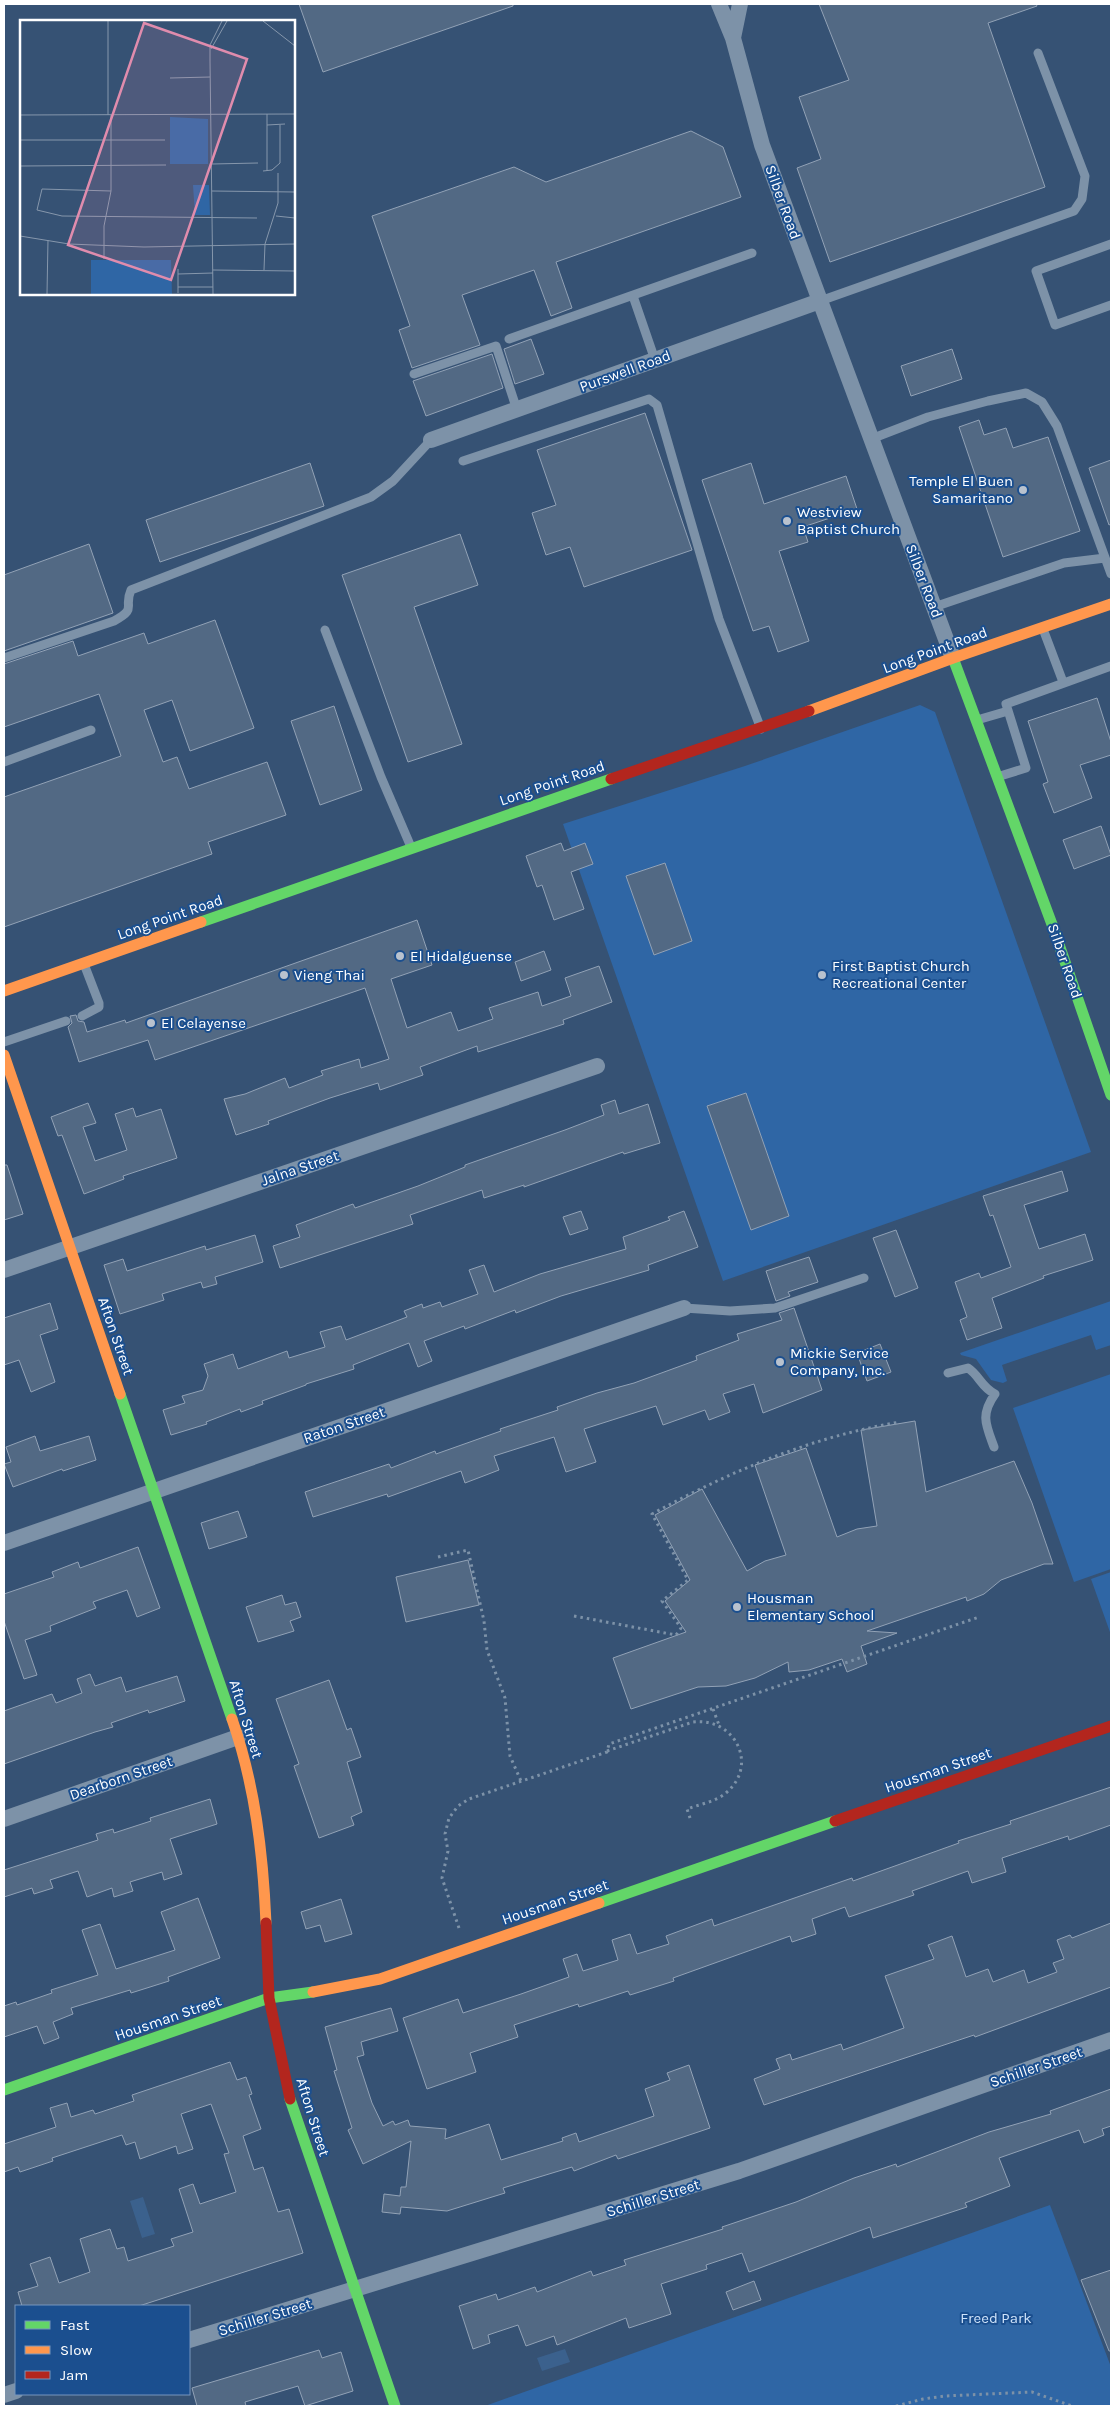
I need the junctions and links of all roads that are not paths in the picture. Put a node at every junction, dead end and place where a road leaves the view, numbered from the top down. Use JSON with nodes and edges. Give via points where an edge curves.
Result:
{"nodes":[{"id":1,"x":719,"y":4,"type":"edge"},
{"id":2,"x":740,"y":4,"type":"edge"},
{"id":3,"x":733,"y":38,"type":"junction"},
{"id":4,"x":1038,"y":53,"type":"dead end"},
{"id":5,"x":1111,"y":244,"type":"edge"},
{"id":6,"x":752,"y":253,"type":"dead end"},
{"id":7,"x":633,"y":296,"type":"junction"},
{"id":8,"x":820,"y":302,"type":"junction"},
{"id":9,"x":1111,"y":305,"type":"edge"},
{"id":10,"x":509,"y":339,"type":"dead end"},
{"id":11,"x":655,"y":360,"type":"junction"},
{"id":12,"x":414,"y":374,"type":"dead end"},
{"id":13,"x":517,"y":410,"type":"junction"},
{"id":14,"x":871,"y":439,"type":"junction"},
{"id":15,"x":431,"y":440,"type":"joint"},
{"id":16,"x":463,"y":461,"type":"dead end"},
{"id":17,"x":1105,"y":558,"type":"junction"},
{"id":18,"x":1111,"y":574,"type":"edge"},
{"id":19,"x":934,"y":606,"type":"junction"},
{"id":20,"x":1111,"y":606,"type":"edge"},
{"id":21,"x":1043,"y":628,"type":"junction"},
{"id":22,"x":325,"y":630,"type":"dead end"},
{"id":23,"x":4,"y":658,"type":"edge"},
{"id":24,"x":954,"y":658,"type":"junction"},
{"id":25,"x":1111,"y":666,"type":"edge"},
{"id":26,"x":1063,"y":682,"type":"junction"},
{"id":27,"x":1008,"y":711,"type":"junction"},
{"id":28,"x":976,"y":720,"type":"junction"},
{"id":29,"x":761,"y":729,"type":"junction"},
{"id":30,"x":91,"y":730,"type":"dead end"},
{"id":31,"x":4,"y":762,"type":"edge"},
{"id":32,"x":998,"y":777,"type":"junction"},
{"id":33,"x":411,"y":848,"type":"junction"},
{"id":34,"x":84,"y":963,"type":"junction"},
{"id":35,"x":4,"y":991,"type":"edge"},
{"id":36,"x":82,"y":1016,"type":"dead end"},
{"id":37,"x":66,"y":1021,"type":"dead end"},
{"id":38,"x":4,"y":1042,"type":"edge"},
{"id":39,"x":4,"y":1055,"type":"edge"},
{"id":40,"x":597,"y":1066,"type":"dead end"},
{"id":41,"x":1111,"y":1095,"type":"edge"},
{"id":42,"x":70,"y":1247,"type":"junction"},
{"id":43,"x":4,"y":1270,"type":"edge"},
{"id":44,"x":864,"y":1278,"type":"dead end"},
{"id":45,"x":684,"y":1308,"type":"joint"},
{"id":46,"x":948,"y":1373,"type":"dead end"},
{"id":47,"x":994,"y":1447,"type":"dead end"},
{"id":48,"x":152,"y":1491,"type":"junction"},
{"id":49,"x":4,"y":1543,"type":"edge"},
{"id":50,"x":1111,"y":1726,"type":"edge"},
{"id":51,"x":238,"y":1737,"type":"junction"},
{"id":52,"x":4,"y":1819,"type":"edge"},
{"id":53,"x":270,"y":1998,"type":"junction"},
{"id":54,"x":1111,"y":2040,"type":"edge"},
{"id":55,"x":4,"y":2090,"type":"edge"},
{"id":56,"x":356,"y":2290,"type":"junction"},
{"id":57,"x":190,"y":2340,"type":"edge"},
{"id":58,"x":395,"y":2406,"type":"edge"}],
"edges":[{"from":1,"to":3,"type":"street","name":"Silber Road"},
{"from":2,"to":3,"type":"street","name":"Silber Road"},
{"from":3,"to":8,"type":"street","name":"Silber Road","via":[[762,145]]},
{"from":4,"to":8,"type":"lane","via":[[1086,176],[1082,200],[1074,211]]},
{"from":5,"to":9,"type":"lane","via":[[1036,270],[1055,325]]},
{"from":6,"to":7,"type":"lane"},
{"from":7,"to":10,"type":"lane"},
{"from":7,"to":11,"type":"lane"},
{"from":8,"to":11,"type":"street","name":"Purswell Road"},
{"from":8,"to":14,"type":"street","name":"Silber Road"},
{"from":11,"to":13,"type":"street","name":"Purswell Road"},
{"from":12,"to":13,"type":"lane","via":[[496,346]]},
{"from":13,"to":15,"type":"street","name":"Purswell Road"},
{"from":14,"to":17,"type":"lane","via":[[928,417],[988,401],[1026,394],[1042,402],[1057,426]]},
{"from":14,"to":19,"type":"street","name":"Silber Road"},
{"from":15,"to":23,"type":"lane","via":[[393,481],[371,497],[131,590],[128,596],[130,608],[114,621]]},
{"from":16,"to":29,"type":"lane","via":[[649,399],[657,405],[719,619]]},
{"from":17,"to":18,"type":"lane"},
{"from":17,"to":19,"type":"lane","via":[[1064,563]]},
{"from":19,"to":24,"type":"street","name":"Silber Road"},
{"from":20,"to":21,"type":"street","name":"Long Point Road"},
{"from":21,"to":24,"type":"street","name":"Long Point Road"},
{"from":21,"to":26,"type":"lane"},
{"from":22,"to":33,"type":"lane"},
{"from":24,"to":28,"type":"street","name":"Silber Road"},
{"from":24,"to":29,"type":"street","name":"Long Point Road"},
{"from":25,"to":26,"type":"lane"},
{"from":26,"to":27,"type":"lane","via":[[1006,704]]},
{"from":27,"to":28,"type":"lane"},
{"from":27,"to":32,"type":"lane","via":[[1026,768]]},
{"from":28,"to":32,"type":"street","name":"Silber Road"},
{"from":29,"to":33,"type":"street","name":"Long Point Road"},
{"from":30,"to":31,"type":"lane"},
{"from":32,"to":41,"type":"street","name":"Silber Road","via":[[1054,927]]},
{"from":33,"to":34,"type":"street","name":"Long Point Road"},
{"from":34,"to":35,"type":"street","name":"Long Point Road"},
{"from":34,"to":36,"type":"lane","via":[[99,1003]]},
{"from":37,"to":38,"type":"lane"},
{"from":39,"to":42,"type":"street","name":"Afton Street"},
{"from":40,"to":42,"type":"street","name":"Jalna Street"},
{"from":42,"to":43,"type":"street","name":"Jalna Street"},
{"from":42,"to":48,"type":"street","name":"Afton Street"},
{"from":44,"to":45,"type":"lane","via":[[776,1308],[730,1311]]},
{"from":45,"to":48,"type":"street","name":"Raton Street"},
{"from":46,"to":47,"type":"lane","via":[[968,1368],[985,1389],[995,1394],[985,1412]]},
{"from":48,"to":49,"type":"street","name":"Raton Street"},
{"from":48,"to":51,"type":"street","name":"Afton Street"},
{"from":50,"to":53,"type":"street","name":"Housman Street","via":[[380,1979]]},
{"from":51,"to":52,"type":"street","name":"Dearborn Street"},
{"from":51,"to":53,"type":"street","name":"Afton Street","via":[[258,1823]]},
{"from":53,"to":55,"type":"street","name":"Housman Street"},
{"from":53,"to":56,"type":"street","name":"Afton Street","via":[[290,2100]]},
{"from":54,"to":56,"type":"street","name":"Schiller Street","via":[[739,2171]]},
{"from":56,"to":57,"type":"street","name":"Schiller Street"},
{"from":56,"to":58,"type":"street","name":"Afton Street"}]}
